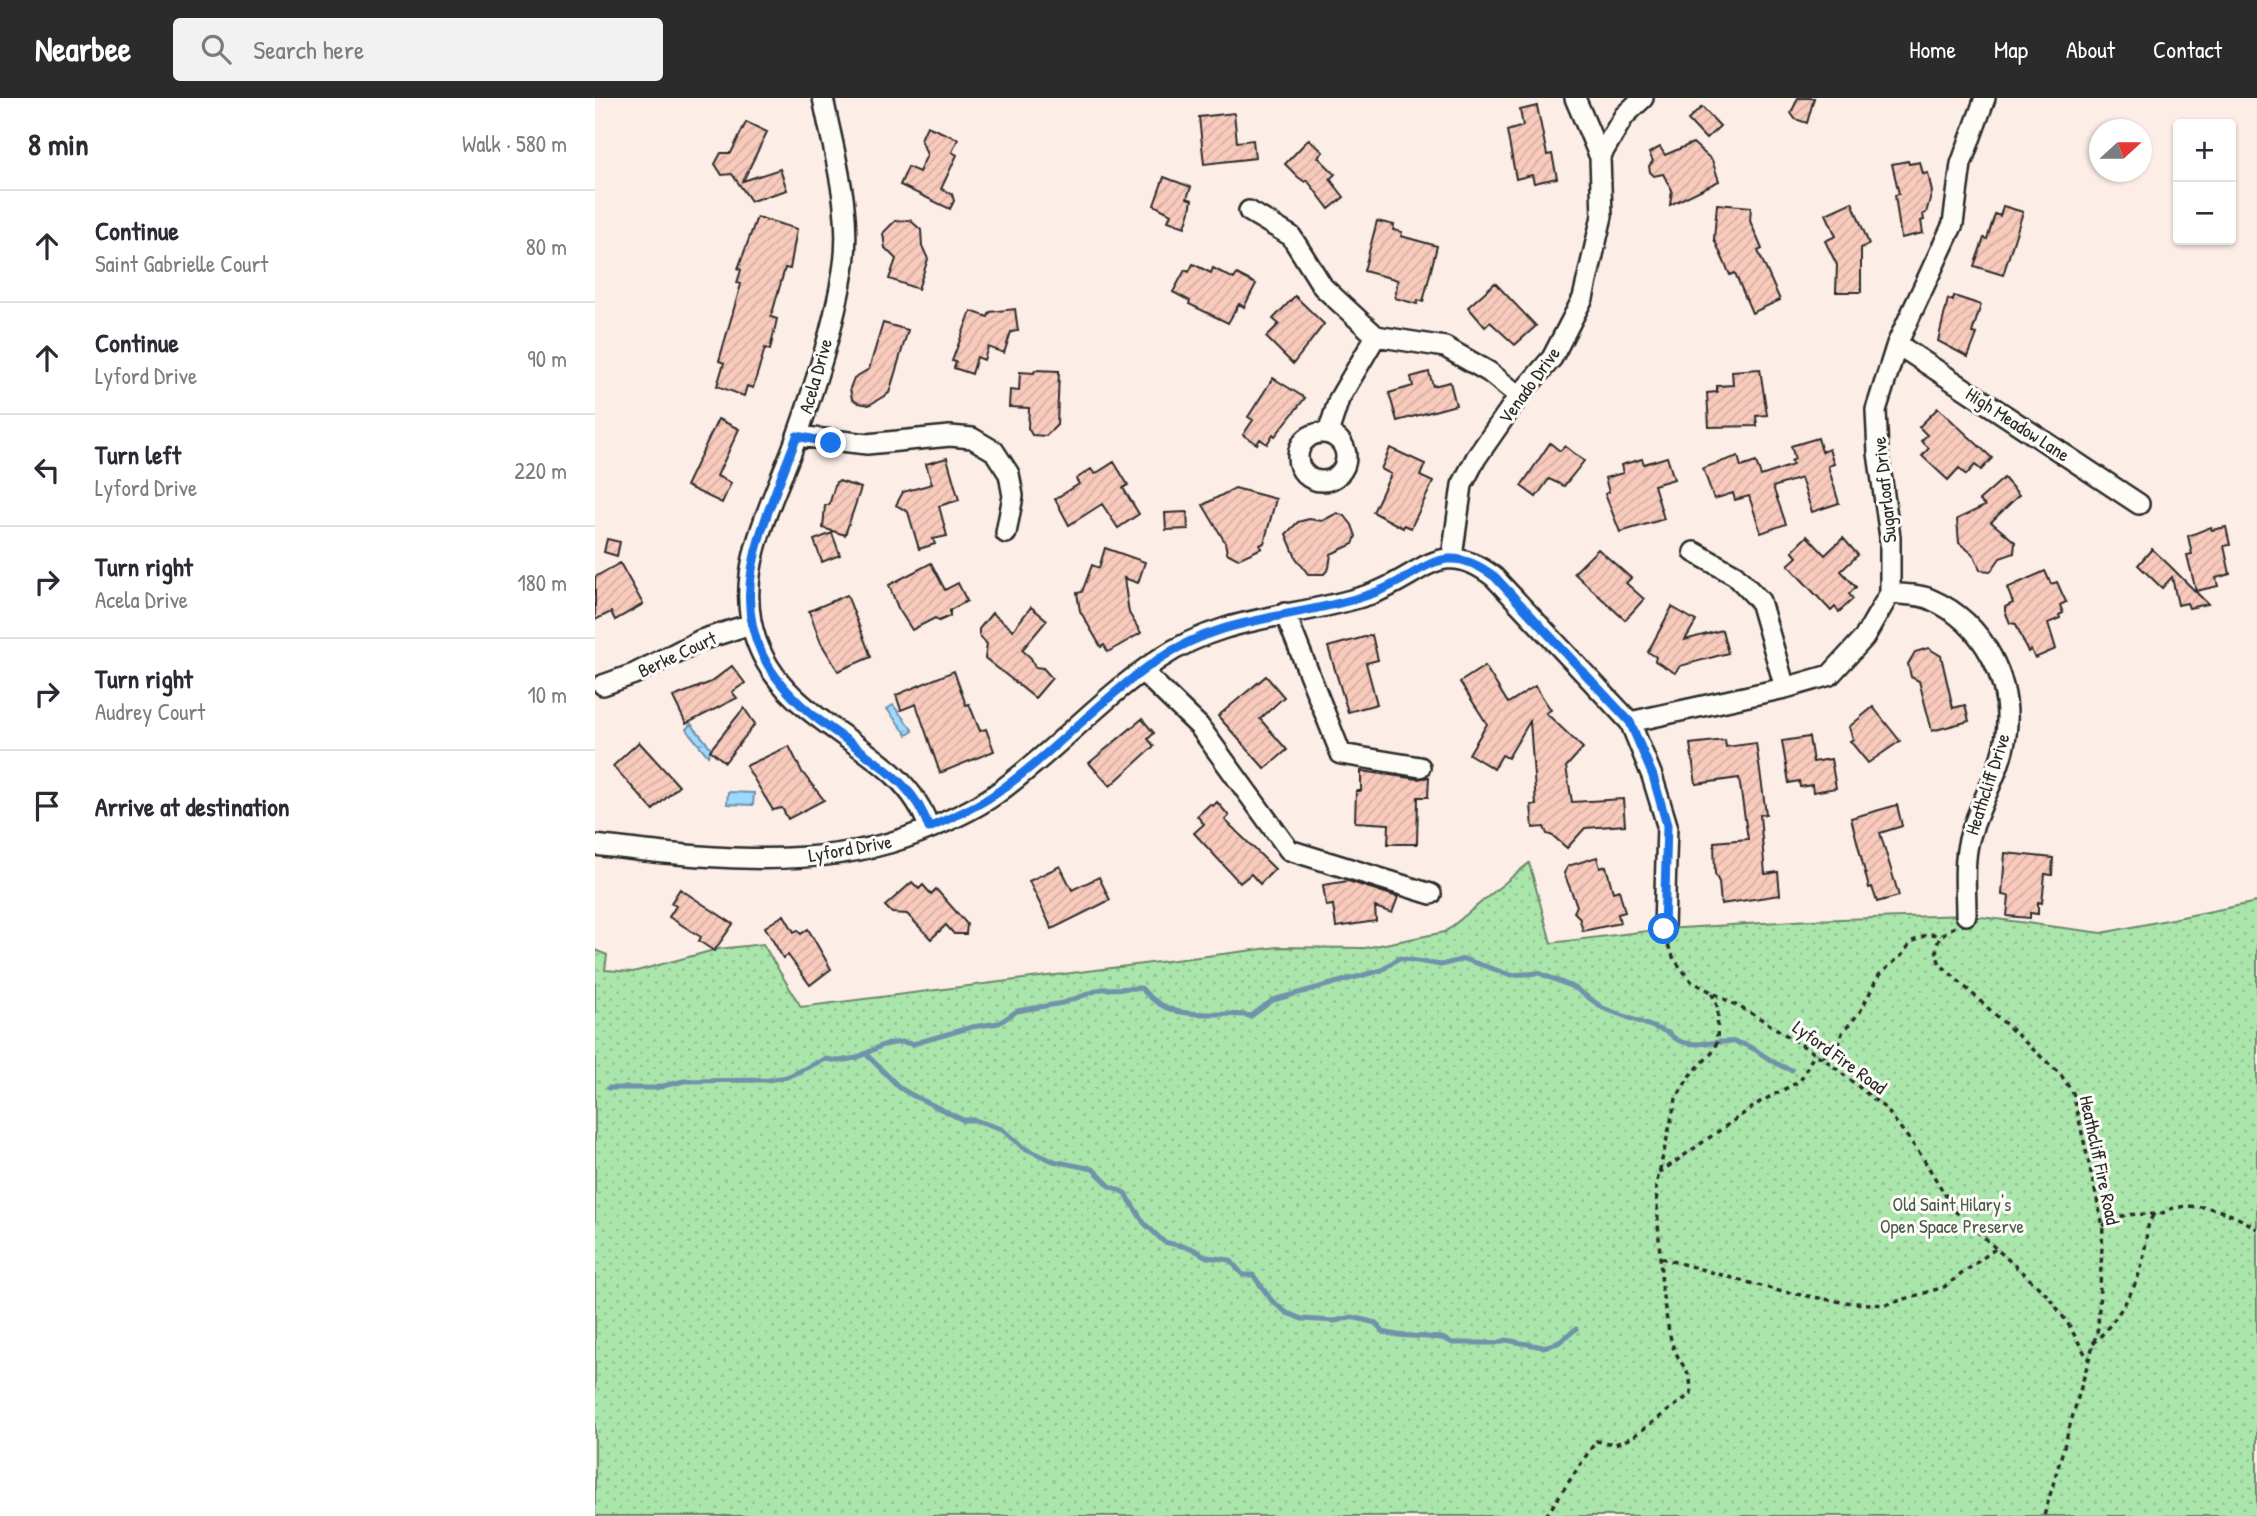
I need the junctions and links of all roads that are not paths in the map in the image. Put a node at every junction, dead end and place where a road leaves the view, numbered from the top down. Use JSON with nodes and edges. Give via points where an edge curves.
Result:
{"nodes":[{"id":1,"x":823,"y":98,"type":"edge"},
{"id":2,"x":1575,"y":98,"type":"edge"},
{"id":3,"x":1643,"y":98,"type":"edge"},
{"id":4,"x":1985,"y":98,"type":"edge"},
{"id":5,"x":1600,"y":157,"type":"junction"},
{"id":6,"x":1249,"y":211,"type":"dead end"},
{"id":7,"x":1376,"y":336,"type":"junction"},
{"id":8,"x":1897,"y":344,"type":"junction"},
{"id":9,"x":1519,"y":396,"type":"junction"},
{"id":10,"x":1328,"y":433,"type":"dead end"},
{"id":11,"x":797,"y":436,"type":"junction"},
{"id":12,"x":2139,"y":504,"type":"dead end"},
{"id":13,"x":1006,"y":533,"type":"dead end"},
{"id":14,"x":1694,"y":552,"type":"dead end"},
{"id":15,"x":1452,"y":557,"type":"junction"},
{"id":16,"x":1890,"y":593,"type":"junction"},
{"id":17,"x":1285,"y":612,"type":"junction"},
{"id":18,"x":751,"y":624,"type":"junction"},
{"id":19,"x":1143,"y":671,"type":"junction"},
{"id":20,"x":603,"y":685,"type":"dead end"},
{"id":21,"x":1785,"y":688,"type":"junction"},
{"id":22,"x":1630,"y":722,"type":"junction"},
{"id":23,"x":1420,"y":767,"type":"dead end"},
{"id":24,"x":929,"y":828,"type":"junction"},
{"id":25,"x":595,"y":845,"type":"edge"},
{"id":26,"x":1431,"y":894,"type":"dead end"},
{"id":27,"x":1966,"y":915,"type":"road end"},
{"id":28,"x":1664,"y":929,"type":"road end"}],
"edges":[{"from":1,"to":11,"type":"street","name":"Acela Drive","via":[[843,186],[844,268]]},
{"from":2,"to":5,"type":"street"},
{"from":3,"to":5,"type":"street","via":[[1624,116]]},
{"from":4,"to":8,"type":"street","name":"Sugarloaf Drive","via":[[1961,164],[1953,223]]},
{"from":5,"to":9,"type":"street","name":"Venado Drive","via":[[1602,216],[1583,298],[1552,358]]},
{"from":6,"to":7,"type":"street","via":[[1291,236],[1322,287]]},
{"from":7,"to":9,"type":"street","via":[[1445,347]]},
{"from":7,"to":10,"type":"street","via":[[1339,399]]},
{"from":8,"to":12,"type":"street","name":"High Meadow Lane"},
{"from":8,"to":16,"type":"street","name":"Sugarloaf Drive","via":[[1876,410],[1890,537]]},
{"from":9,"to":15,"type":"street","name":"Venado Drive","via":[[1462,485]]},
{"from":11,"to":13,"type":"street","via":[[867,444],[972,438],[994,451],[1009,474],[1013,496]]},
{"from":11,"to":18,"type":"street","name":"Acela Drive","via":[[751,560]]},
{"from":14,"to":21,"type":"street","via":[[1735,575],[1760,601]]},
{"from":15,"to":17,"type":"street","name":"Lyford Drive","via":[[1372,594]]},
{"from":15,"to":22,"type":"street","via":[[1476,563],[1495,577]]},
{"from":16,"to":21,"type":"street","name":"Sugarloaf Drive","via":[[1864,639],[1830,675]]},
{"from":16,"to":27,"type":"street","name":"Heathcliff Drive","via":[[1931,599],[1970,626],[1993,657],[2007,696],[2006,737],[1968,842]]},
{"from":17,"to":19,"type":"street","name":"Lyford Drive","via":[[1208,633]]},
{"from":17,"to":23,"type":"street","via":[[1341,754]]},
{"from":18,"to":20,"type":"street","name":"Berke Court","via":[[701,640]]},
{"from":18,"to":24,"type":"street","name":"Acela Drive","via":[[764,661],[781,684],[809,712],[906,785],[925,813]]},
{"from":19,"to":24,"type":"street","name":"Lyford Drive","via":[[995,795]]},
{"from":19,"to":26,"type":"street","via":[[1199,726],[1289,850]]},
{"from":21,"to":22,"type":"street","name":"Sugarloaf Drive"},
{"from":22,"to":28,"type":"street","via":[[1667,825]]},
{"from":24,"to":25,"type":"street","name":"Lyford Drive","via":[[873,847],[819,856],[654,852]]}]}
